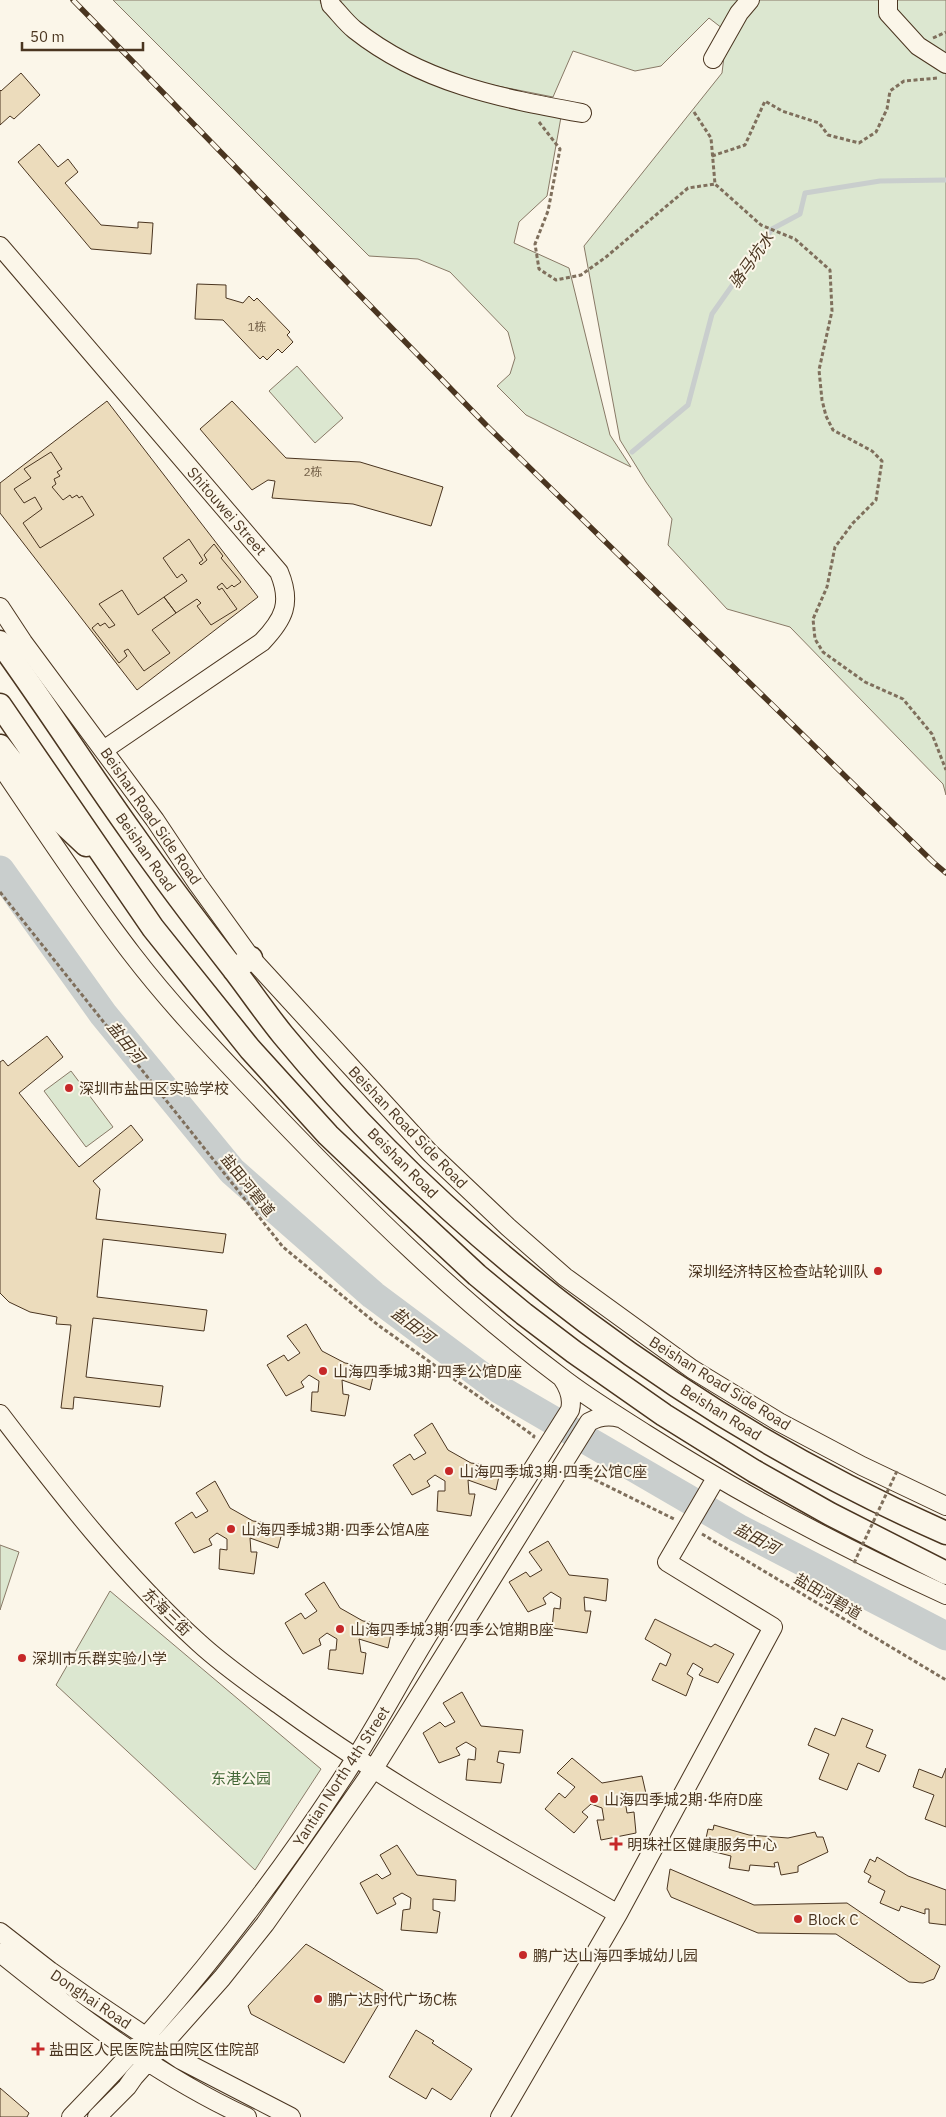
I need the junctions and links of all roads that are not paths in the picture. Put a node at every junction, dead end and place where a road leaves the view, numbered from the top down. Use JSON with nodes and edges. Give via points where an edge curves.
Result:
{"nodes":[{"id":1,"x":330,"y":0,"type":"edge"},
{"id":2,"x":750,"y":0,"type":"edge"},
{"id":3,"x":888,"y":0,"type":"edge"},
{"id":4,"x":712,"y":59,"type":"dead end"},
{"id":5,"x":946,"y":64,"type":"edge"},
{"id":6,"x":582,"y":113,"type":"dead end"},
{"id":7,"x":0,"y":246,"type":"edge"},
{"id":8,"x":0,"y":607,"type":"edge"},
{"id":9,"x":0,"y":642,"type":"edge"},
{"id":10,"x":0,"y":705,"type":"edge"},
{"id":11,"x":0,"y":746,"type":"edge"},
{"id":12,"x":105,"y":750,"type":"junction"},
{"id":13,"x":0,"y":765,"type":"edge"},
{"id":14,"x":116,"y":872,"type":"junction"},
{"id":15,"x":243,"y":964,"type":"junction"},
{"id":16,"x":637,"y":1330,"type":"junction"},
{"id":17,"x":608,"y":1338,"type":"junction"},
{"id":18,"x":562,"y":1378,"type":"junction"},
{"id":19,"x":0,"y":1414,"type":"edge"},
{"id":20,"x":623,"y":1419,"type":"junction"},
{"id":21,"x":712,"y":1484,"type":"junction"},
{"id":22,"x":946,"y":1506,"type":"edge"},
{"id":23,"x":946,"y":1534,"type":"edge"},
{"id":24,"x":942,"y":1571,"type":"edge"},
{"id":25,"x":946,"y":1595,"type":"edge"},
{"id":26,"x":356,"y":1759,"type":"junction"},
{"id":27,"x":373,"y":1770,"type":"junction"},
{"id":28,"x":618,"y":1914,"type":"junction"},
{"id":29,"x":0,"y":1932,"type":"edge"},
{"id":30,"x":0,"y":1953,"type":"edge"},
{"id":31,"x":145,"y":2036,"type":"junction"},
{"id":32,"x":162,"y":2048,"type":"junction"},
{"id":33,"x":134,"y":2051,"type":"junction"},
{"id":34,"x":149,"y":2061,"type":"junction"},
{"id":35,"x":71,"y":2117,"type":"edge"},
{"id":36,"x":97,"y":2117,"type":"edge"},
{"id":37,"x":246,"y":2117,"type":"edge"},
{"id":38,"x":291,"y":2117,"type":"edge"},
{"id":39,"x":500,"y":2117,"type":"edge"}],
"edges":[{"from":1,"to":6,"type":"street","via":[[354,29],[415,69],[465,87]]},
{"from":2,"to":4,"type":"street"},
{"from":3,"to":5,"type":"street","via":[[888,13],[918,46]]},
{"from":7,"to":12,"type":"street","name":"Shitouwei Street","via":[[279,572],[286,589],[285,608],[277,626],[262,642]]},
{"from":8,"to":12,"type":"street","name":"Beishan Road Side Road"},
{"from":9,"to":15,"type":"main road","name":"Beishan Road","via":[[180,900]]},
{"from":10,"to":14,"type":"main road","name":"Beishan Road"},
{"from":11,"to":14,"type":"main road","via":[[54,815]]},
{"from":12,"to":15,"type":"street","name":"Beishan Road Side Road"},
{"from":13,"to":18,"type":"street","via":[[133,955],[212,1046],[366,1208],[441,1277]]},
{"from":14,"to":24,"type":"main road","name":"Beishan Road","via":[[153,928],[232,1026],[328,1135],[504,1297],[574,1352],[672,1420],[762,1476]]},
{"from":15,"to":16,"type":"street","name":"Beishan Road Side Road","via":[[428,1152],[508,1227],[565,1278]]},
{"from":15,"to":17,"type":"main road","name":"Beishan Road","via":[[283,1034],[401,1163],[471,1228]]},
{"from":16,"to":17,"type":"street"},
{"from":16,"to":22,"type":"street","name":"Beishan Road Side Road","via":[[692,1369],[779,1422]]},
{"from":17,"to":23,"type":"main road","name":"Beishan Road","via":[[769,1442]]},
{"from":18,"to":20,"type":"street"},
{"from":18,"to":26,"type":"street","name":"Yantian North 4th Street","via":[[568,1387],[570,1410],[434,1624]]},
{"from":19,"to":26,"type":"street","name":"东海三街","via":[[88,1526],[141,1587],[232,1670]]},
{"from":20,"to":21,"type":"street"},
{"from":20,"to":27,"type":"street","name":"Yantian North 4th Street","via":[[605,1416],[589,1422]]},
{"from":21,"to":25,"type":"street"},
{"from":21,"to":28,"type":"street","via":[[667,1562],[773,1626]]},
{"from":26,"to":27,"type":"street","name":"东海三街"},
{"from":26,"to":31,"type":"street","name":"Yantian North 4th Street","via":[[236,1929]]},
{"from":27,"to":28,"type":"street","name":"东海三街"},
{"from":27,"to":32,"type":"street","name":"Yantian North 4th Street","via":[[265,1924]]},
{"from":28,"to":39,"type":"street"},
{"from":29,"to":31,"type":"street","name":"Donghai Road","via":[[50,1971]]},
{"from":30,"to":33,"type":"street","name":"Donghai Road"},
{"from":31,"to":32,"type":"street","name":"Donghai Road"},
{"from":31,"to":33,"type":"street","name":"Yantian North 4th Street"},
{"from":32,"to":34,"type":"street","name":"Yantian North 4th Street"},
{"from":32,"to":38,"type":"street","name":"Donghai Road"},
{"from":33,"to":34,"type":"street","name":"Donghai Road"},
{"from":33,"to":35,"type":"street","name":"Yantian North 4th Street"},
{"from":34,"to":36,"type":"street","name":"Yantian North 4th Street"},
{"from":34,"to":37,"type":"street","name":"Donghai Road"}]}
